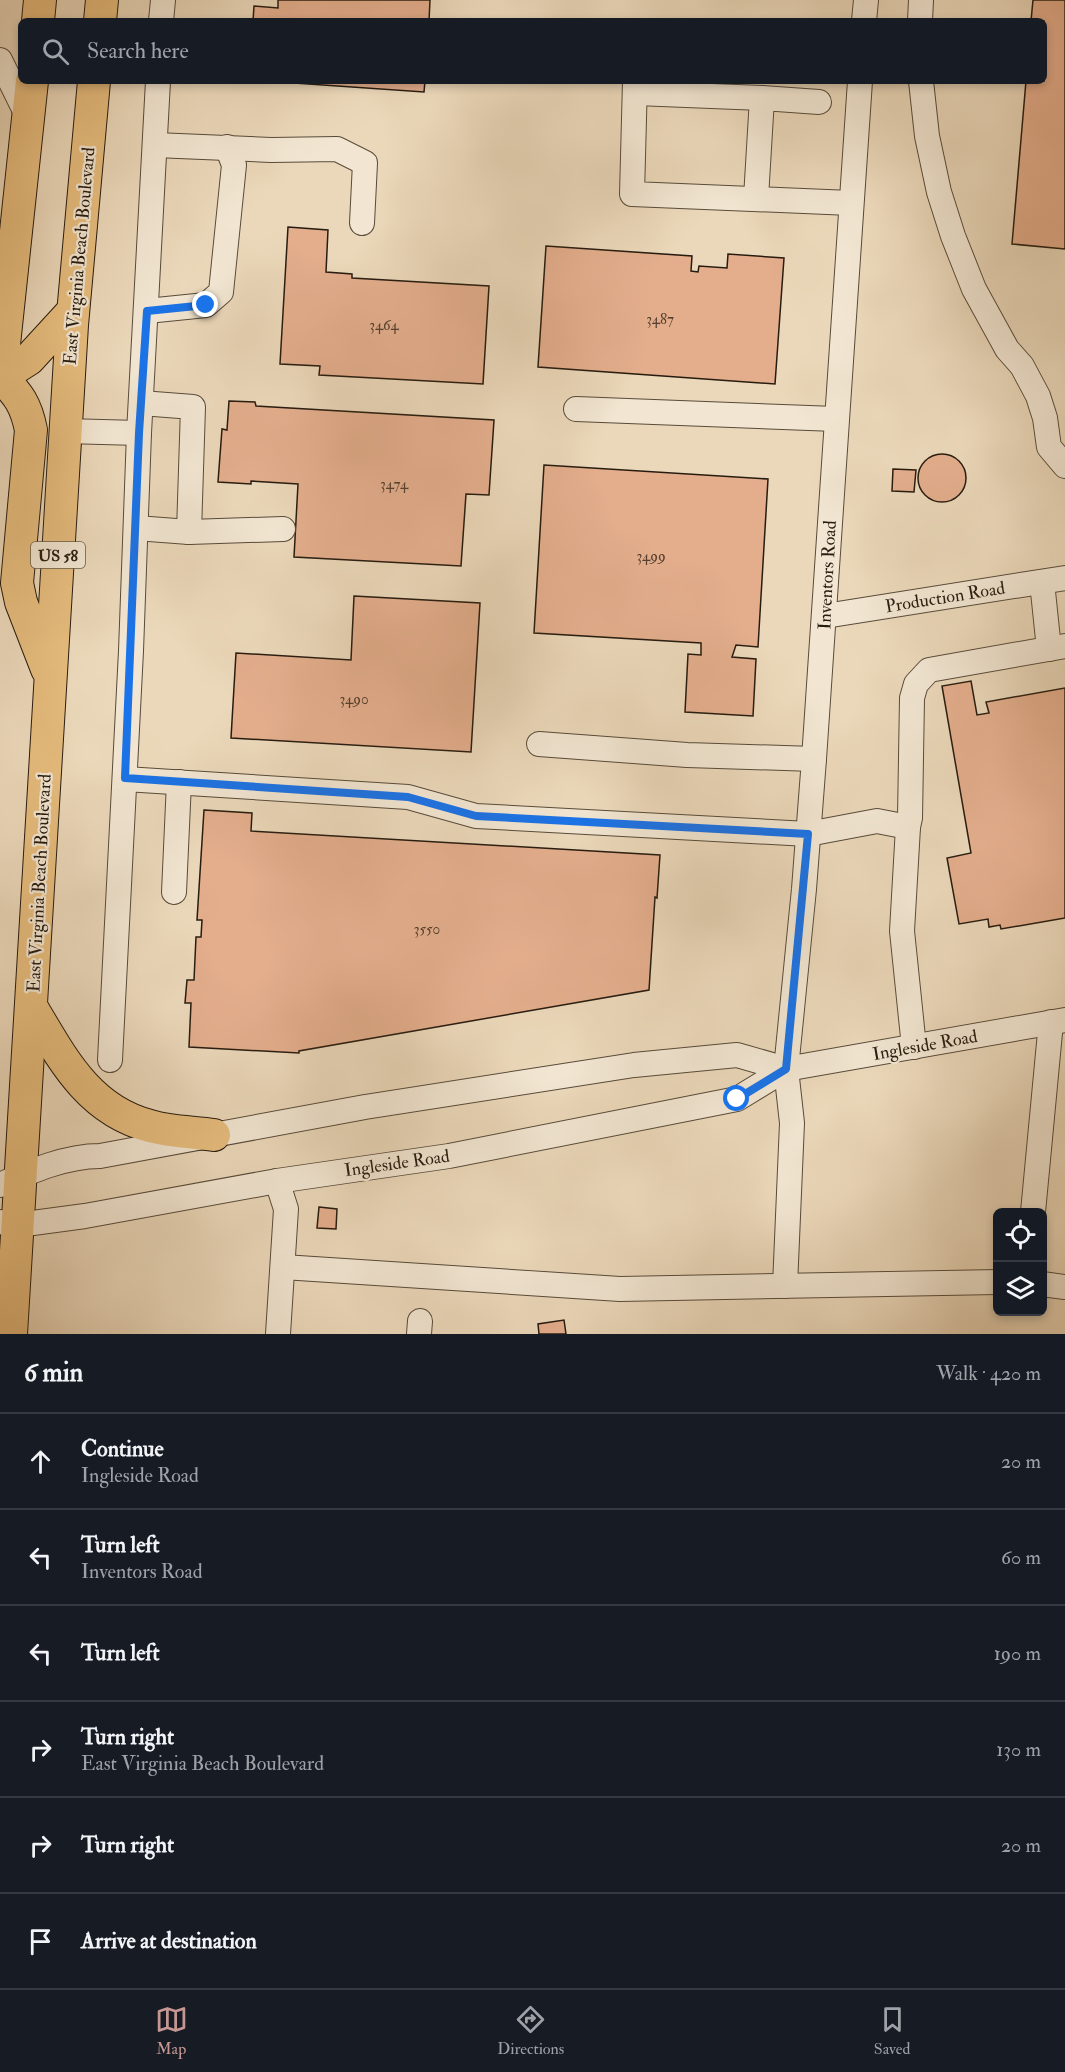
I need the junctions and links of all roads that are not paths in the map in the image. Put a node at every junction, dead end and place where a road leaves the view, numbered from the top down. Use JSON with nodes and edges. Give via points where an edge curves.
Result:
{"nodes":[{"id":1,"x":40,"y":0,"type":"edge"},
{"id":2,"x":102,"y":0,"type":"edge"},
{"id":3,"x":163,"y":0,"type":"edge"},
{"id":4,"x":866,"y":0,"type":"edge"},
{"id":5,"x":921,"y":0,"type":"edge"},
{"id":6,"x":38,"y":18,"type":"edge"},
{"id":7,"x":100,"y":18,"type":"edge"},
{"id":8,"x":162,"y":18,"type":"edge"},
{"id":9,"x":864,"y":18,"type":"edge"},
{"id":10,"x":920,"y":18,"type":"edge"},
{"id":11,"x":0,"y":60,"type":"edge"},
{"id":12,"x":32,"y":84,"type":"edge"},
{"id":13,"x":94,"y":84,"type":"edge"},
{"id":14,"x":158,"y":84,"type":"edge"},
{"id":15,"x":860,"y":84,"type":"edge"},
{"id":16,"x":921,"y":84,"type":"edge"},
{"id":17,"x":636,"y":87,"type":"edge"},
{"id":18,"x":762,"y":98,"type":"junction"},
{"id":19,"x":819,"y":102,"type":"dead end"},
{"id":20,"x":28,"y":117,"type":"junction"},
{"id":21,"x":155,"y":145,"type":"junction"},
{"id":22,"x":227,"y":147,"type":"junction"},
{"id":23,"x":756,"y":198,"type":"junction"},
{"id":24,"x":851,"y":203,"type":"junction"},
{"id":25,"x":362,"y":223,"type":"dead end"},
{"id":26,"x":73,"y":311,"type":"junction"},
{"id":27,"x":147,"y":311,"type":"junction"},
{"id":28,"x":0,"y":377,"type":"edge"},
{"id":29,"x":0,"y":382,"type":"edge"},
{"id":30,"x":141,"y":403,"type":"junction"},
{"id":31,"x":576,"y":409,"type":"dead end"},
{"id":32,"x":836,"y":418,"type":"junction"},
{"id":33,"x":65,"y":431,"type":"junction"},
{"id":34,"x":139,"y":433,"type":"junction"},
{"id":35,"x":1065,"y":466,"type":"edge"},
{"id":36,"x":136,"y":528,"type":"junction"},
{"id":37,"x":283,"y":529,"type":"dead end"},
{"id":38,"x":189,"y":532,"type":"junction"},
{"id":39,"x":1053,"y":580,"type":"edge"},
{"id":40,"x":825,"y":616,"type":"junction"},
{"id":41,"x":1057,"y":648,"type":"edge"},
{"id":42,"x":50,"y":679,"type":"junction"},
{"id":43,"x":539,"y":744,"type":"dead end"},
{"id":44,"x":814,"y":759,"type":"junction"},
{"id":45,"x":125,"y":778,"type":"junction"},
{"id":46,"x":179,"y":782,"type":"junction"},
{"id":47,"x":908,"y":827,"type":"junction"},
{"id":48,"x":808,"y":834,"type":"junction"},
{"id":49,"x":174,"y":892,"type":"dead end"},
{"id":50,"x":32,"y":1008,"type":"junction"},
{"id":51,"x":1058,"y":1021,"type":"edge"},
{"id":52,"x":914,"y":1047,"type":"junction"},
{"id":53,"x":110,"y":1060,"type":"dead end"},
{"id":54,"x":786,"y":1069,"type":"junction"},
{"id":55,"x":214,"y":1135,"type":"junction"},
{"id":56,"x":10,"y":1180,"type":"edge"},
{"id":57,"x":277,"y":1181,"type":"junction"},
{"id":58,"x":1034,"y":1208,"type":"edge"},
{"id":59,"x":9,"y":1224,"type":"edge"},
{"id":60,"x":283,"y":1267,"type":"junction"},
{"id":61,"x":993,"y":1282,"type":"edge"},
{"id":62,"x":1047,"y":1285,"type":"edge"},
{"id":63,"x":785,"y":1286,"type":"junction"},
{"id":64,"x":1065,"y":1287,"type":"edge"},
{"id":65,"x":11,"y":1334,"type":"edge"},
{"id":66,"x":278,"y":1334,"type":"edge"}],
"edges":[{"from":1,"to":6,"type":"main road"},
{"from":2,"to":7,"type":"main road"},
{"from":3,"to":8,"type":"street"},
{"from":4,"to":9,"type":"street"},
{"from":5,"to":10,"type":"street"},
{"from":11,"to":20,"type":"street"},
{"from":12,"to":20,"type":"main road"},
{"from":13,"to":26,"type":"main road","name":"East Virginia Beach Boulevard","number":"US 58"},
{"from":14,"to":21,"type":"street"},
{"from":15,"to":24,"type":"street","name":"Inventors Road"},
{"from":16,"to":35,"type":"street","via":[[927,136],[953,236],[974,289],[1038,396],[1049,447]]},
{"from":17,"to":18,"type":"street"},
{"from":17,"to":23,"type":"street","via":[[632,194]]},
{"from":18,"to":19,"type":"street"},
{"from":18,"to":23,"type":"street"},
{"from":20,"to":28,"type":"main road"},
{"from":21,"to":22,"type":"street"},
{"from":21,"to":27,"type":"street"},
{"from":22,"to":25,"type":"street","via":[[338,149],[365,163]]},
{"from":22,"to":27,"type":"street","via":[[234,165],[221,292],[206,305]]},
{"from":23,"to":24,"type":"street"},
{"from":24,"to":32,"type":"street","name":"Inventors Road"},
{"from":26,"to":28,"type":"main road","via":[[29,359]]},
{"from":26,"to":33,"type":"main road","name":"East Virginia Beach Boulevard","number":"US 58"},
{"from":27,"to":30,"type":"street"},
{"from":28,"to":29,"type":"main road"},
{"from":28,"to":42,"type":"main road","via":[[17,393],[31,430],[17,583]]},
{"from":30,"to":34,"type":"street"},
{"from":30,"to":38,"type":"street","via":[[193,406]]},
{"from":31,"to":32,"type":"street"},
{"from":32,"to":40,"type":"street","name":"Inventors Road"},
{"from":33,"to":34,"type":"street"},
{"from":33,"to":42,"type":"main road","name":"East Virginia Beach Boulevard","number":"US 58"},
{"from":34,"to":36,"type":"street"},
{"from":36,"to":38,"type":"street"},
{"from":36,"to":45,"type":"street"},
{"from":37,"to":38,"type":"street"},
{"from":39,"to":40,"type":"street","name":"Production Road"},
{"from":39,"to":41,"type":"street"},
{"from":40,"to":44,"type":"street","name":"Inventors Road"},
{"from":41,"to":47,"type":"street","via":[[929,670],[916,684],[912,698]]},
{"from":42,"to":50,"type":"main road","name":"East Virginia Beach Boulevard","number":"US 58"},
{"from":43,"to":44,"type":"street"},
{"from":44,"to":48,"type":"street","name":"Inventors Road"},
{"from":45,"to":46,"type":"street"},
{"from":45,"to":53,"type":"street"},
{"from":46,"to":48,"type":"street","via":[[408,797],[476,816]]},
{"from":46,"to":49,"type":"street"},
{"from":47,"to":48,"type":"street","via":[[877,821]]},
{"from":47,"to":52,"type":"street","via":[[902,931]]},
{"from":48,"to":54,"type":"street","name":"Inventors Road"},
{"from":50,"to":55,"type":"main road","via":[[73,1074],[117,1113],[150,1126]]},
{"from":50,"to":56,"type":"main road","name":"East Virginia Beach Boulevard","number":"US 58"},
{"from":51,"to":52,"type":"street","name":"Ingleside Road"},
{"from":51,"to":58,"type":"street"},
{"from":52,"to":54,"type":"street","name":"Ingleside Road"},
{"from":54,"to":55,"type":"street","name":"Ingleside Road","via":[[737,1055],[634,1065]]},
{"from":54,"to":57,"type":"street","name":"Ingleside Road","via":[[737,1099],[448,1156]]},
{"from":54,"to":63,"type":"street","name":"Inventors Road","via":[[792,1123]]},
{"from":55,"to":56,"type":"street","name":"Ingleside Road","via":[[100,1156],[80,1156]]},
{"from":56,"to":59,"type":"main road","name":"East Virginia Beach Boulevard","number":"US 58"},
{"from":57,"to":59,"type":"street","name":"Ingleside Road","via":[[96,1214]]},
{"from":57,"to":60,"type":"street","via":[[286,1209]]},
{"from":59,"to":65,"type":"main road","name":"East Virginia Beach Boulevard","number":"US 58"},
{"from":60,"to":63,"type":"street","via":[[620,1289]]},
{"from":60,"to":66,"type":"street"},
{"from":61,"to":63,"type":"street"},
{"from":62,"to":64,"type":"street"}]}
